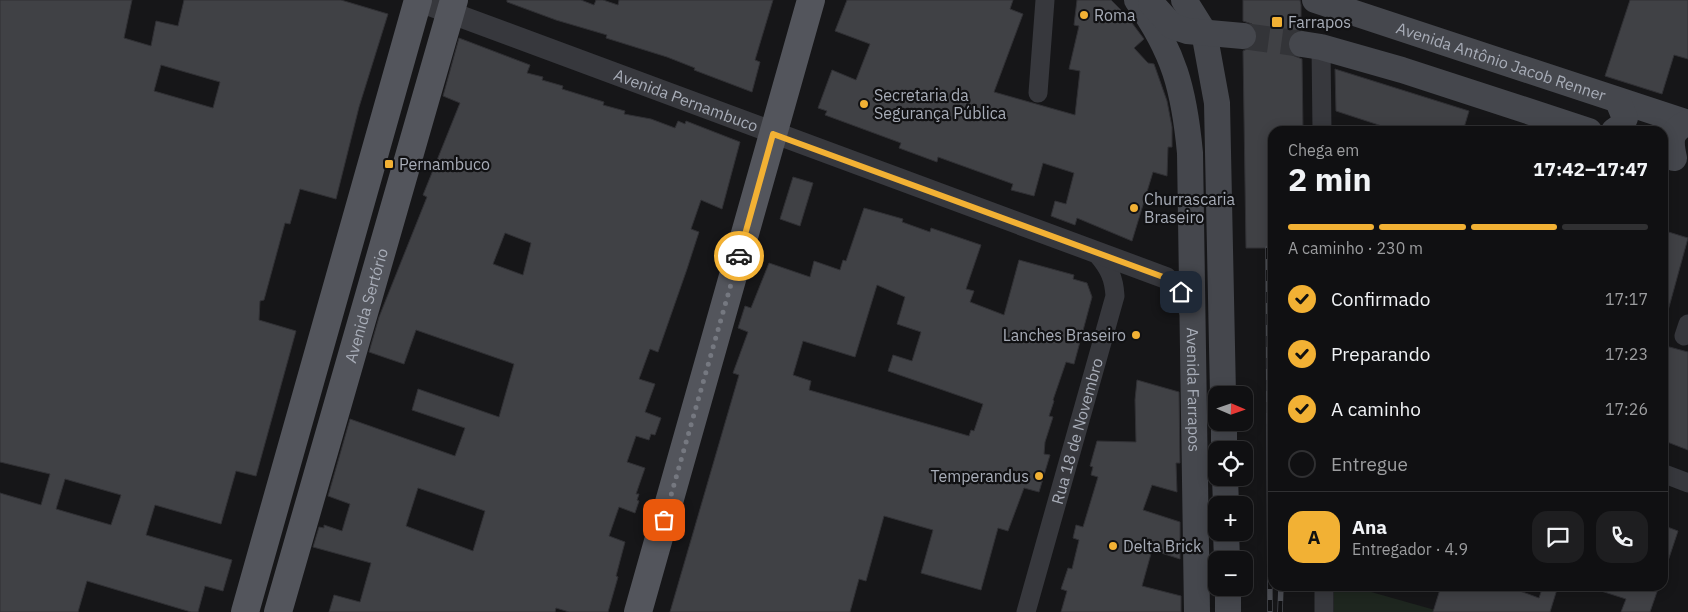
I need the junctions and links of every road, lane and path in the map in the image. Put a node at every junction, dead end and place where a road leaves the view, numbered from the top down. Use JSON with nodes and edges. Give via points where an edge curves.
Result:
{"nodes":[{"id":1,"x":417,"y":0,"type":"edge"},
{"id":2,"x":811,"y":0,"type":"edge"},
{"id":3,"x":1045,"y":0,"type":"edge"},
{"id":4,"x":1136,"y":0,"type":"edge"},
{"id":5,"x":1146,"y":0,"type":"edge"},
{"id":6,"x":1184,"y":0,"type":"edge"},
{"id":7,"x":1320,"y":1,"type":"edge"},
{"id":8,"x":453,"y":7,"type":"edge"},
{"id":9,"x":1204,"y":32,"type":"junction"},
{"id":10,"x":1416,"y":33,"type":"junction"},
{"id":11,"x":1312,"y":45,"type":"joint"},
{"id":12,"x":1402,"y":70,"type":"junction"},
{"id":13,"x":1038,"y":93,"type":"dead end"},
{"id":14,"x":1618,"y":102,"type":"junction"},
{"id":15,"x":1217,"y":103,"type":"junction"},
{"id":16,"x":1687,"y":123,"type":"edge"},
{"id":17,"x":1321,"y":126,"type":"edge"},
{"id":18,"x":1557,"y":126,"type":"edge"},
{"id":19,"x":1621,"y":126,"type":"edge"},
{"id":20,"x":773,"y":134,"type":"junction"},
{"id":21,"x":1675,"y":158,"type":"edge"},
{"id":22,"x":1098,"y":255,"type":"junction"},
{"id":23,"x":1192,"y":315,"type":"junction"},
{"id":24,"x":1223,"y":386,"type":"edge"},
{"id":25,"x":1668,"y":475,"type":"edge"},
{"id":26,"x":1688,"y":483,"type":"edge"},
{"id":27,"x":1324,"y":591,"type":"edge"},
{"id":28,"x":1228,"y":596,"type":"edge"},
{"id":29,"x":245,"y":612,"type":"edge"},
{"id":30,"x":278,"y":612,"type":"edge"},
{"id":31,"x":638,"y":612,"type":"edge"},
{"id":32,"x":1026,"y":612,"type":"edge"},
{"id":33,"x":1197,"y":612,"type":"edge"},
{"id":34,"x":1228,"y":612,"type":"edge"},
{"id":35,"x":1324,"y":612,"type":"edge"}],
"edges":[{"from":1,"to":8,"type":"street","name":"Avenida Pernambuco"},
{"from":1,"to":29,"type":"main road","name":"Avenida Sertório"},
{"from":2,"to":20,"type":"main road"},
{"from":3,"to":13,"type":"street"},
{"from":4,"to":23,"type":"main road","name":"Avenida Farrapos","via":[[1170,56],[1181,83],[1186,109],[1190,153]]},
{"from":5,"to":9,"type":"main road","via":[[1172,26]]},
{"from":6,"to":9,"type":"main road","name":"Avenida Farrapos"},
{"from":7,"to":10,"type":"main road","name":"Avenida Antônio Jacob Renner"},
{"from":8,"to":20,"type":"street","name":"Avenida Pernambuco"},
{"from":8,"to":30,"type":"main road","name":"Avenida Sertório"},
{"from":9,"to":15,"type":"main road","name":"Avenida Farrapos"},
{"from":9,"to":15,"type":"main road","via":[[1243,36],[1230,52]]},
{"from":10,"to":12,"type":"main road"},
{"from":10,"to":14,"type":"main road","name":"Avenida Antônio Jacob Renner"},
{"from":11,"to":12,"type":"main road"},
{"from":11,"to":17,"type":"street"},
{"from":12,"to":18,"type":"main road"},
{"from":14,"to":16,"type":"main road","name":"Avenida Antônio Jacob Renner"},
{"from":14,"to":19,"type":"main road","via":[[1624,118]]},
{"from":15,"to":24,"type":"main road","name":"Avenida Farrapos"},
{"from":16,"to":21,"type":"main road","via":[[1676,128],[1671,136]]},
{"from":20,"to":22,"type":"street","name":"Avenida Pernambuco"},
{"from":20,"to":31,"type":"main road"},
{"from":22,"to":23,"type":"street","name":"Avenida Pernambuco","via":[[1166,278],[1181,292]]},
{"from":22,"to":32,"type":"street","name":"Rua 18 de Novembro","via":[[1112,275],[1115,296]]},
{"from":23,"to":33,"type":"main road","name":"Avenida Farrapos"},
{"from":25,"to":26,"type":"street"},
{"from":27,"to":35,"type":"street"},
{"from":28,"to":34,"type":"main road"}]}
